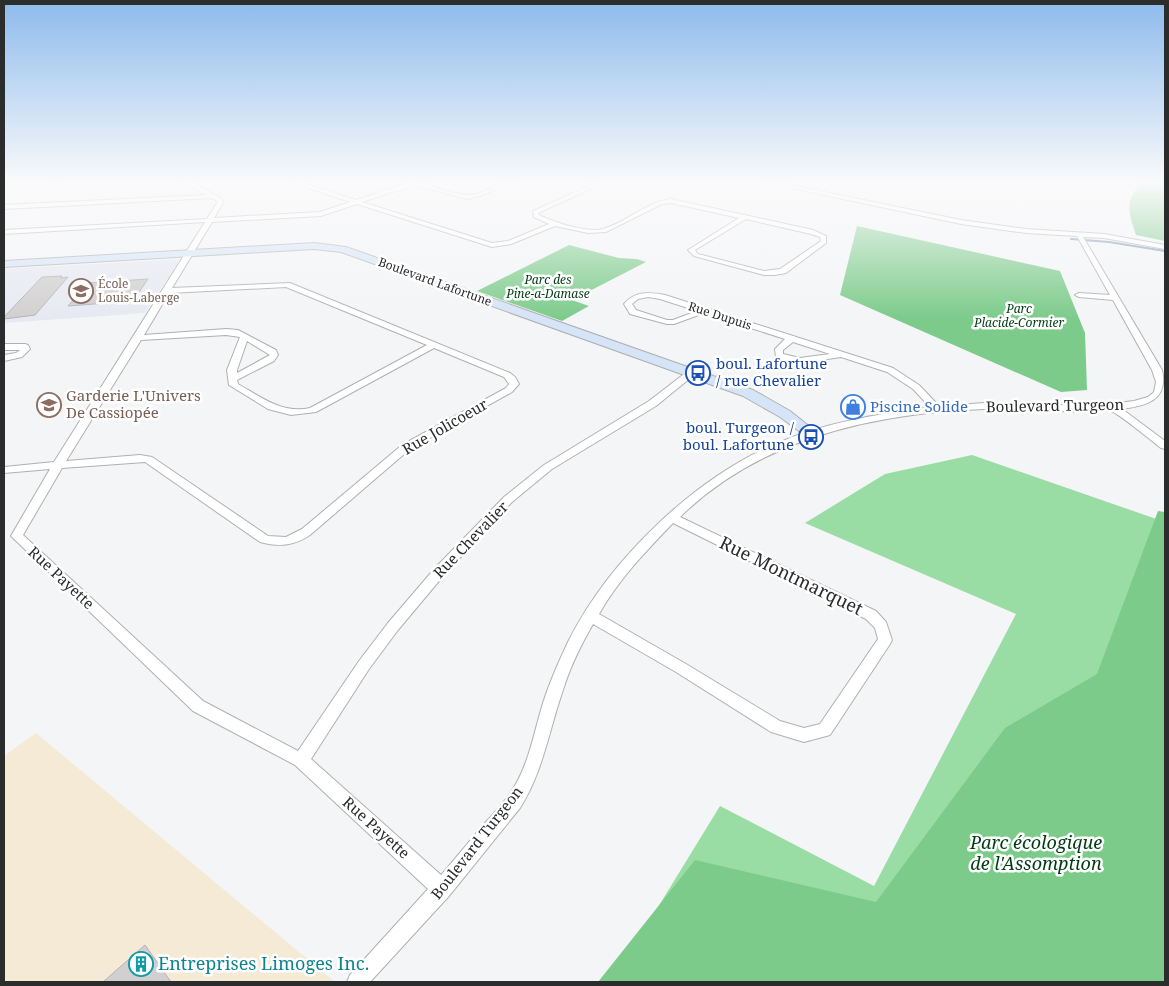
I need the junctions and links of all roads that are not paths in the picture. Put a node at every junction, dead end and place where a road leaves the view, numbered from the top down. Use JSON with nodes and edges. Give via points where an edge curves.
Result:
{"nodes":[{"id":1,"x":97,"y":227,"type":"edge"},
{"id":2,"x":205,"y":227,"type":"edge"},
{"id":3,"x":434,"y":227,"type":"edge"},
{"id":4,"x":547,"y":227,"type":"edge"},
{"id":5,"x":572,"y":227,"type":"edge"},
{"id":6,"x":612,"y":227,"type":"edge"},
{"id":7,"x":726,"y":227,"type":"edge"},
{"id":8,"x":788,"y":227,"type":"edge"},
{"id":9,"x":997,"y":227,"type":"edge"},
{"id":10,"x":4,"y":232,"type":"edge"},
{"id":11,"x":1078,"y":233,"type":"junction"},
{"id":12,"x":1165,"y":247,"type":"edge"},
{"id":13,"x":189,"y":253,"type":"junction"},
{"id":14,"x":4,"y":264,"type":"edge"},
{"id":15,"x":166,"y":291,"type":"junction"},
{"id":16,"x":1079,"y":295,"type":"dead end"},
{"id":17,"x":1115,"y":298,"type":"junction"},
{"id":18,"x":703,"y":311,"type":"junction"},
{"id":19,"x":244,"y":337,"type":"junction"},
{"id":20,"x":138,"y":338,"type":"junction"},
{"id":21,"x":791,"y":339,"type":"junction"},
{"id":22,"x":434,"y":345,"type":"junction"},
{"id":23,"x":4,"y":347,"type":"edge"},
{"id":24,"x":843,"y":355,"type":"junction"},
{"id":25,"x":4,"y":358,"type":"edge"},
{"id":26,"x":692,"y":373,"type":"junction"},
{"id":27,"x":232,"y":379,"type":"junction"},
{"id":28,"x":1111,"y":406,"type":"junction"},
{"id":29,"x":937,"y":410,"type":"junction"},
{"id":30,"x":812,"y":434,"type":"junction"},
{"id":31,"x":1165,"y":446,"type":"edge"},
{"id":32,"x":58,"y":465,"type":"junction"},
{"id":33,"x":4,"y":470,"type":"edge"},
{"id":34,"x":672,"y":518,"type":"junction"},
{"id":35,"x":591,"y":616,"type":"junction"},
{"id":36,"x":301,"y":760,"type":"junction"},
{"id":37,"x":442,"y":889,"type":"junction"},
{"id":38,"x":357,"y":982,"type":"edge"}],
"edges":[{"from":1,"to":10,"type":"street"},
{"from":2,"to":13,"type":"street","name":"Rue Payette"},
{"from":3,"to":4,"type":"street","via":[[492,245],[509,244]]},
{"from":5,"to":6,"type":"street","via":[[592,232]]},
{"from":7,"to":8,"type":"street","via":[[690,250],[692,253],[775,273],[783,271],[824,242],[823,236]]},
{"from":9,"to":11,"type":"street"},
{"from":11,"to":12,"type":"street"},
{"from":11,"to":17,"type":"street","name":"Boulevard Turgeon"},
{"from":13,"to":14,"type":"street","name":"Boulevard Lafortune"},
{"from":13,"to":15,"type":"street","name":"Rue Payette"},
{"from":13,"to":26,"type":"street","name":"Boulevard Lafortune","via":[[314,246],[343,249]]},
{"from":15,"to":20,"type":"street","name":"Rue Payette"},
{"from":15,"to":22,"type":"street","name":"Rue Jolicoeur","via":[[287,284]]},
{"from":16,"to":17,"type":"street"},
{"from":17,"to":28,"type":"street","name":"Boulevard Turgeon","via":[[1162,382],[1154,398],[1133,405]]},
{"from":18,"to":18,"type":"street","name":"Rue Dupuis","via":[[648,294],[628,304],[633,312],[667,322]]},
{"from":18,"to":21,"type":"street","name":"Rue Dupuis"},
{"from":19,"to":20,"type":"street","via":[[226,332]]},
{"from":19,"to":27,"type":"street"},
{"from":19,"to":27,"type":"street","via":[[273,352],[274,357]]},
{"from":20,"to":32,"type":"street","name":"Rue Payette"},
{"from":21,"to":24,"type":"street","name":"Rue Dupuis"},
{"from":21,"to":24,"type":"street","name":"Rue Dupuis","via":[[779,349],[779,355],[805,360]]},
{"from":22,"to":27,"type":"street","via":[[303,414],[283,412],[234,385]]},
{"from":22,"to":32,"type":"street","name":"Rue Jolicoeur","via":[[507,374],[514,384],[406,447],[296,539],[275,542],[264,539],[148,459]]},
{"from":23,"to":25,"type":"street","via":[[26,349],[19,355]]},
{"from":24,"to":29,"type":"street","name":"Rue Dupuis","via":[[890,370],[910,381],[925,393]]},
{"from":26,"to":30,"type":"street","name":"Boulevard Lafortune","via":[[748,393]]},
{"from":26,"to":36,"type":"street","name":"Rue Chevalier","via":[[655,404],[566,454],[527,482],[472,536],[440,570],[364,665]]},
{"from":28,"to":29,"type":"street","name":"Boulevard Turgeon","via":[[986,406]]},
{"from":28,"to":31,"type":"street"},
{"from":29,"to":30,"type":"street","name":"Boulevard Turgeon","via":[[904,413]]},
{"from":30,"to":34,"type":"street","name":"Boulevard Turgeon","via":[[744,462]]},
{"from":32,"to":33,"type":"street"},
{"from":32,"to":36,"type":"street","name":"Rue Payette","via":[[17,536],[198,706]]},
{"from":34,"to":35,"type":"street","name":"Boulevard Turgeon","via":[[615,580]]},
{"from":34,"to":35,"type":"street","name":"Rue Montmarquet","via":[[871,615],[881,626],[884,640],[825,730],[804,735],[776,727]]},
{"from":35,"to":37,"type":"street","name":"Boulevard Turgeon","via":[[560,675],[522,788]]},
{"from":36,"to":37,"type":"street","name":"Rue Payette"},
{"from":37,"to":38,"type":"street","name":"Boulevard Turgeon"}]}
